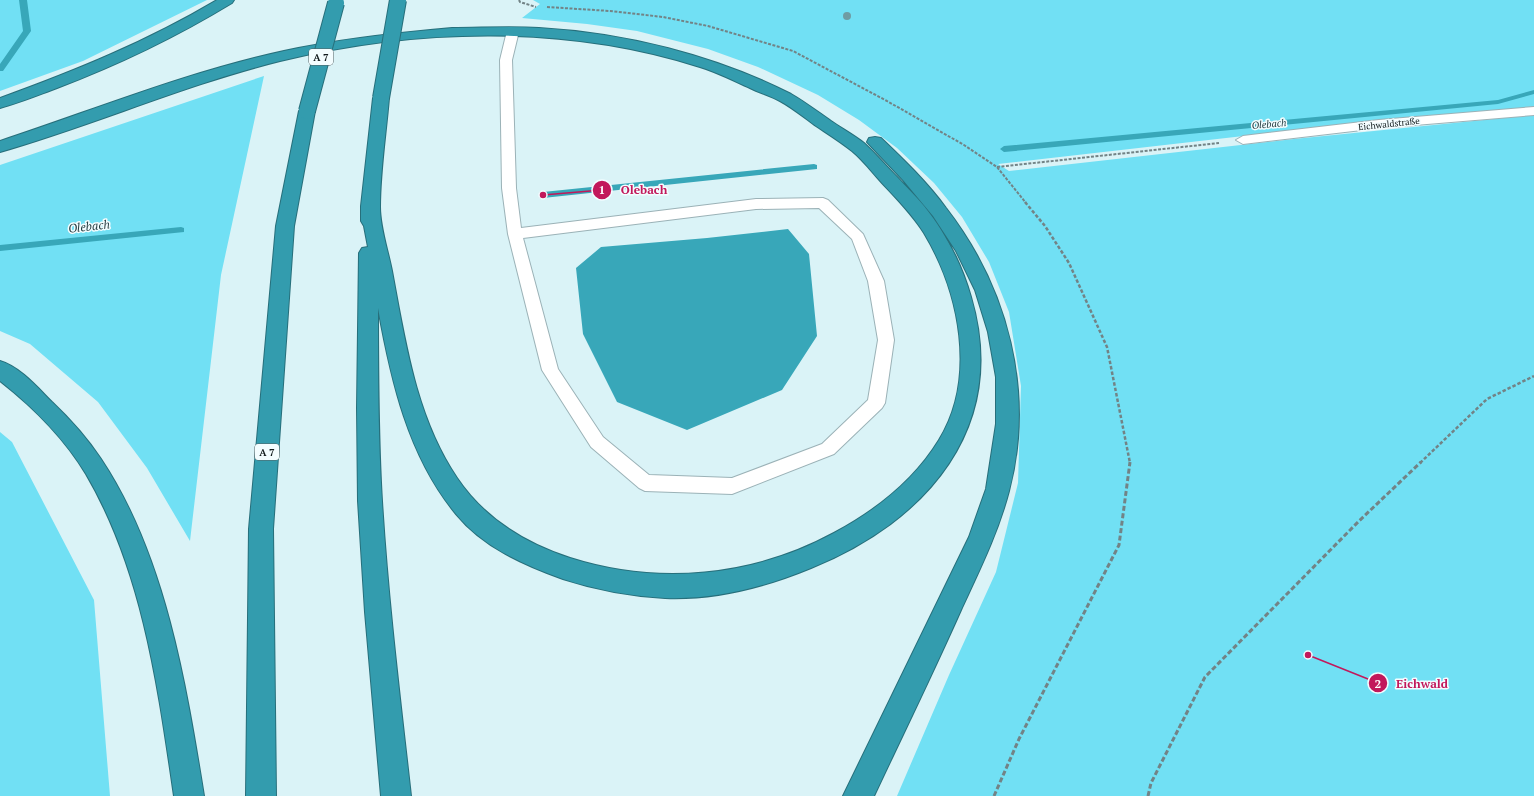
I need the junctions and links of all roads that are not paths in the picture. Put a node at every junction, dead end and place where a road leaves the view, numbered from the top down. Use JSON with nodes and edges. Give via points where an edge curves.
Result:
{"nodes":[{"id":1,"x":227,"y":0,"type":"edge"},
{"id":2,"x":398,"y":0,"type":"edge"},
{"id":3,"x":337,"y":2,"type":"edge"},
{"id":4,"x":513,"y":31,"type":"junction"},
{"id":5,"x":0,"y":103,"type":"edge"},
{"id":6,"x":1534,"y":111,"type":"edge"},
{"id":7,"x":0,"y":137,"type":"edge"},
{"id":8,"x":1243,"y":140,"type":"road end"},
{"id":9,"x":0,"y":147,"type":"edge"},
{"id":10,"x":370,"y":206,"type":"junction"},
{"id":11,"x":514,"y":234,"type":"junction"},
{"id":12,"x":0,"y":369,"type":"edge"},
{"id":13,"x":189,"y":796,"type":"edge"},
{"id":14,"x":261,"y":796,"type":"edge"},
{"id":15,"x":396,"y":796,"type":"edge"},
{"id":16,"x":858,"y":796,"type":"edge"}],
"edges":[{"from":1,"to":5,"type":"highway","via":[[169,33],[123,55],[80,74]]},
{"from":2,"to":10,"type":"highway","bridge":true,"via":[[381,98]]},
{"from":3,"to":14,"type":"highway","number":"A 7","bridge":true,"via":[[307,111],[285,226],[261,529]]},
{"from":4,"to":9,"type":"highway","via":[[399,36],[284,56],[161,92]]},
{"from":4,"to":10,"type":"highway","via":[[615,41],[675,54],[714,66],[804,108],[831,126],[882,168],[926,220],[943,250],[967,318],[971,358],[969,391],[959,425],[941,458],[913,492],[879,520],[833,548],[785,569],[737,581],[677,587],[628,584],[576,573],[528,554],[491,533],[464,506],[440,472],[421,434],[405,390]]},
{"from":4,"to":11,"type":"lane","via":[[506,60],[509,188]]},
{"from":6,"to":8,"type":"lane","name":"Eichwaldstraße","via":[[1379,124]]},
{"from":7,"to":16,"type":"highway","via":[[156,84],[282,48],[400,28],[514,23],[579,27],[622,33],[663,41],[723,58],[816,101],[872,140],[898,162],[922,188],[964,246],[996,316],[1004,360],[1008,411],[1001,473],[983,533]]},
{"from":10,"to":15,"type":"highway","via":[[367,356],[370,500]]},
{"from":11,"to":11,"type":"lane","via":[[756,204],[823,203],[858,237],[876,281],[886,340],[876,403],[828,449],[732,486],[645,483],[597,442],[550,370]]},
{"from":12,"to":13,"type":"highway","via":[[19,383],[62,427],[93,466],[120,514],[141,565],[160,635],[178,722]]}]}
